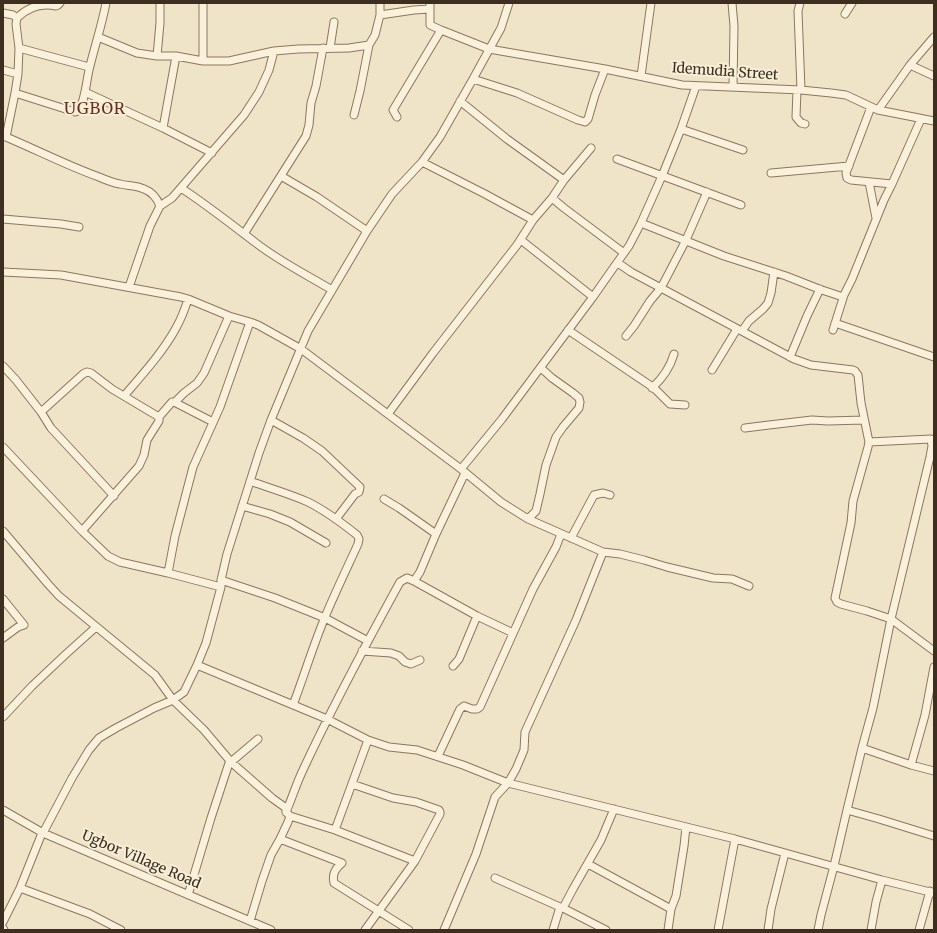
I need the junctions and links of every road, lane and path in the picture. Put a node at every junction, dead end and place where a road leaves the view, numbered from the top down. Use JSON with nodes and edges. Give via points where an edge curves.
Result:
{"nodes":[{"id":1,"x":60,"y":3,"type":"edge"},
{"id":2,"x":106,"y":3,"type":"edge"},
{"id":3,"x":160,"y":3,"type":"edge"},
{"id":4,"x":203,"y":3,"type":"edge"},
{"id":5,"x":380,"y":3,"type":"edge"},
{"id":6,"x":509,"y":3,"type":"edge"},
{"id":7,"x":651,"y":3,"type":"edge"},
{"id":8,"x":732,"y":3,"type":"edge"},
{"id":9,"x":800,"y":3,"type":"edge"},
{"id":10,"x":852,"y":3,"type":"edge"},
{"id":11,"x":430,"y":6,"type":"edge"},
{"id":12,"x":3,"y":13,"type":"edge"},
{"id":13,"x":845,"y":14,"type":"dead end"},
{"id":14,"x":380,"y":15,"type":"junction"},
{"id":15,"x":17,"y":18,"type":"junction"},
{"id":16,"x":334,"y":22,"type":"dead end"},
{"id":17,"x":441,"y":30,"type":"junction"},
{"id":18,"x":98,"y":37,"type":"junction"},
{"id":19,"x":934,"y":37,"type":"edge"},
{"id":20,"x":368,"y":45,"type":"junction"},
{"id":21,"x":19,"y":48,"type":"junction"},
{"id":22,"x":326,"y":48,"type":"junction"},
{"id":23,"x":489,"y":49,"type":"junction"},
{"id":24,"x":274,"y":51,"type":"junction"},
{"id":25,"x":157,"y":56,"type":"junction"},
{"id":26,"x":176,"y":56,"type":"junction"},
{"id":27,"x":203,"y":61,"type":"junction"},
{"id":28,"x":910,"y":65,"type":"junction"},
{"id":29,"x":89,"y":67,"type":"junction"},
{"id":30,"x":605,"y":69,"type":"junction"},
{"id":31,"x":3,"y":70,"type":"edge"},
{"id":32,"x":18,"y":74,"type":"junction"},
{"id":33,"x":641,"y":76,"type":"junction"},
{"id":34,"x":934,"y":76,"type":"edge"},
{"id":35,"x":473,"y":79,"type":"junction"},
{"id":36,"x":696,"y":86,"type":"junction"},
{"id":37,"x":733,"y":87,"type":"junction"},
{"id":38,"x":800,"y":90,"type":"junction"},
{"id":39,"x":85,"y":92,"type":"junction"},
{"id":40,"x":16,"y":93,"type":"junction"},
{"id":41,"x":460,"y":101,"type":"junction"},
{"id":42,"x":875,"y":109,"type":"junction"},
{"id":43,"x":354,"y":115,"type":"dead end"},
{"id":44,"x":397,"y":116,"type":"dead end"},
{"id":45,"x":921,"y":119,"type":"junction"},
{"id":46,"x":934,"y":121,"type":"edge"},
{"id":47,"x":805,"y":124,"type":"dead end"},
{"id":48,"x":163,"y":128,"type":"junction"},
{"id":49,"x":680,"y":129,"type":"junction"},
{"id":50,"x":5,"y":136,"type":"edge"},
{"id":51,"x":591,"y":148,"type":"dead end"},
{"id":52,"x":742,"y":150,"type":"dead end"},
{"id":53,"x":212,"y":153,"type":"junction"},
{"id":54,"x":617,"y":159,"type":"dead end"},
{"id":55,"x":422,"y":162,"type":"junction"},
{"id":56,"x":849,"y":166,"type":"junction"},
{"id":57,"x":771,"y":173,"type":"dead end"},
{"id":58,"x":281,"y":176,"type":"junction"},
{"id":59,"x":662,"y":176,"type":"junction"},
{"id":60,"x":564,"y":180,"type":"junction"},
{"id":61,"x":869,"y":182,"type":"junction"},
{"id":62,"x":892,"y":184,"type":"junction"},
{"id":63,"x":181,"y":188,"type":"junction"},
{"id":64,"x":707,"y":192,"type":"junction"},
{"id":65,"x":552,"y":198,"type":"junction"},
{"id":66,"x":741,"y":205,"type":"dead end"},
{"id":67,"x":160,"y":206,"type":"junction"},
{"id":68,"x":3,"y":219,"type":"edge"},
{"id":69,"x":876,"y":219,"type":"junction"},
{"id":70,"x":533,"y":220,"type":"junction"},
{"id":71,"x":641,"y":223,"type":"junction"},
{"id":72,"x":79,"y":227,"type":"dead end"},
{"id":73,"x":367,"y":231,"type":"junction"},
{"id":74,"x":244,"y":234,"type":"junction"},
{"id":75,"x":521,"y":240,"type":"junction"},
{"id":76,"x":686,"y":240,"type":"junction"},
{"id":77,"x":624,"y":253,"type":"junction"},
{"id":78,"x":618,"y":263,"type":"junction"},
{"id":79,"x":3,"y":272,"type":"edge"},
{"id":80,"x":774,"y":272,"type":"junction"},
{"id":81,"x":129,"y":287,"type":"junction"},
{"id":82,"x":661,"y":288,"type":"junction"},
{"id":83,"x":820,"y":289,"type":"junction"},
{"id":84,"x":332,"y":290,"type":"junction"},
{"id":85,"x":593,"y":297,"type":"junction"},
{"id":86,"x":843,"y":297,"type":"junction"},
{"id":87,"x":188,"y":299,"type":"junction"},
{"id":88,"x":229,"y":316,"type":"junction"},
{"id":89,"x":250,"y":322,"type":"junction"},
{"id":90,"x":568,"y":330,"type":"junction"},
{"id":91,"x":740,"y":330,"type":"junction"},
{"id":92,"x":626,"y":336,"type":"dead end"},
{"id":93,"x":301,"y":349,"type":"junction"},
{"id":94,"x":674,"y":354,"type":"dead end"},
{"id":95,"x":790,"y":357,"type":"junction"},
{"id":96,"x":934,"y":357,"type":"edge"},
{"id":97,"x":3,"y":366,"type":"edge"},
{"id":98,"x":541,"y":368,"type":"junction"},
{"id":99,"x":712,"y":370,"type":"dead end"},
{"id":100,"x":652,"y":388,"type":"junction"},
{"id":101,"x":124,"y":396,"type":"junction"},
{"id":102,"x":175,"y":402,"type":"junction"},
{"id":103,"x":685,"y":405,"type":"dead end"},
{"id":104,"x":41,"y":412,"type":"junction"},
{"id":105,"x":388,"y":414,"type":"junction"},
{"id":106,"x":159,"y":416,"type":"junction"},
{"id":107,"x":270,"y":420,"type":"junction"},
{"id":108,"x":864,"y":420,"type":"junction"},
{"id":109,"x":213,"y":422,"type":"junction"},
{"id":110,"x":745,"y":428,"type":"dead end"},
{"id":111,"x":932,"y":439,"type":"edge"},
{"id":112,"x":869,"y":442,"type":"junction"},
{"id":113,"x":3,"y":447,"type":"edge"},
{"id":114,"x":463,"y":471,"type":"junction"},
{"id":115,"x":250,"y":481,"type":"junction"},
{"id":116,"x":610,"y":495,"type":"dead end"},
{"id":117,"x":114,"y":496,"type":"junction"},
{"id":118,"x":384,"y":499,"type":"dead end"},
{"id":119,"x":242,"y":506,"type":"junction"},
{"id":120,"x":336,"y":519,"type":"junction"},
{"id":121,"x":528,"y":519,"type":"junction"},
{"id":122,"x":3,"y":530,"type":"edge"},
{"id":123,"x":82,"y":531,"type":"junction"},
{"id":124,"x":436,"y":534,"type":"junction"},
{"id":125,"x":561,"y":534,"type":"junction"},
{"id":126,"x":571,"y":538,"type":"junction"},
{"id":127,"x":326,"y":543,"type":"dead end"},
{"id":128,"x":603,"y":552,"type":"junction"},
{"id":129,"x":168,"y":573,"type":"junction"},
{"id":130,"x":414,"y":581,"type":"junction"},
{"id":131,"x":221,"y":583,"type":"junction"},
{"id":132,"x":749,"y":586,"type":"dead end"},
{"id":133,"x":3,"y":599,"type":"edge"},
{"id":134,"x":477,"y":616,"type":"junction"},
{"id":135,"x":325,"y":618,"type":"junction"},
{"id":136,"x":891,"y":619,"type":"junction"},
{"id":137,"x":96,"y":627,"type":"junction"},
{"id":138,"x":513,"y":633,"type":"junction"},
{"id":139,"x":3,"y":638,"type":"edge"},
{"id":140,"x":368,"y":641,"type":"junction"},
{"id":141,"x":362,"y":651,"type":"junction"},
{"id":142,"x":934,"y":651,"type":"edge"},
{"id":143,"x":420,"y":660,"type":"dead end"},
{"id":144,"x":198,"y":665,"type":"junction"},
{"id":145,"x":453,"y":666,"type":"dead end"},
{"id":146,"x":934,"y":667,"type":"edge"},
{"id":147,"x":173,"y":700,"type":"junction"},
{"id":148,"x":293,"y":705,"type":"junction"},
{"id":149,"x":3,"y":717,"type":"edge"},
{"id":150,"x":327,"y":720,"type":"junction"},
{"id":151,"x":258,"y":739,"type":"dead end"},
{"id":152,"x":368,"y":740,"type":"junction"},
{"id":153,"x":862,"y":748,"type":"junction"},
{"id":154,"x":438,"y":756,"type":"junction"},
{"id":155,"x":231,"y":761,"type":"junction"},
{"id":156,"x":911,"y":765,"type":"junction"},
{"id":157,"x":934,"y":771,"type":"edge"},
{"id":158,"x":508,"y":783,"type":"junction"},
{"id":159,"x":352,"y":784,"type":"junction"},
{"id":160,"x":614,"y":809,"type":"junction"},
{"id":161,"x":3,"y":810,"type":"edge"},
{"id":162,"x":847,"y":810,"type":"junction"},
{"id":163,"x":288,"y":814,"type":"junction"},
{"id":164,"x":686,"y":827,"type":"junction"},
{"id":165,"x":335,"y":830,"type":"junction"},
{"id":166,"x":43,"y":833,"type":"junction"},
{"id":167,"x":934,"y":836,"type":"edge"},
{"id":168,"x":280,"y":839,"type":"junction"},
{"id":169,"x":735,"y":839,"type":"junction"},
{"id":170,"x":785,"y":853,"type":"junction"},
{"id":171,"x":415,"y":861,"type":"junction"},
{"id":172,"x":588,"y":864,"type":"junction"},
{"id":173,"x":834,"y":866,"type":"junction"},
{"id":174,"x":495,"y":878,"type":"dead end"},
{"id":175,"x":882,"y":880,"type":"junction"},
{"id":176,"x":20,"y":888,"type":"junction"},
{"id":177,"x":932,"y":892,"type":"edge"},
{"id":178,"x":188,"y":895,"type":"junction"},
{"id":179,"x":562,"y":907,"type":"junction"},
{"id":180,"x":671,"y":909,"type":"junction"},
{"id":181,"x":379,"y":911,"type":"junction"},
{"id":182,"x":5,"y":914,"type":"edge"},
{"id":183,"x":3,"y":922,"type":"edge"},
{"id":184,"x":254,"y":925,"type":"edge"},
{"id":185,"x":120,"y":930,"type":"edge"},
{"id":186,"x":270,"y":930,"type":"edge"},
{"id":187,"x":365,"y":930,"type":"edge"},
{"id":188,"x":409,"y":930,"type":"edge"},
{"id":189,"x":444,"y":930,"type":"edge"},
{"id":190,"x":553,"y":930,"type":"edge"},
{"id":191,"x":606,"y":930,"type":"edge"},
{"id":192,"x":668,"y":930,"type":"edge"},
{"id":193,"x":718,"y":930,"type":"edge"},
{"id":194,"x":768,"y":930,"type":"edge"},
{"id":195,"x":818,"y":930,"type":"edge"},
{"id":196,"x":871,"y":930,"type":"edge"},
{"id":197,"x":919,"y":930,"type":"edge"}],
"edges":[{"from":1,"to":15,"type":"street","via":[[56,6],[39,5]]},
{"from":2,"to":18,"type":"street"},
{"from":3,"to":25,"type":"street"},
{"from":4,"to":27,"type":"street"},
{"from":5,"to":14,"type":"street"},
{"from":6,"to":23,"type":"street"},
{"from":7,"to":33,"type":"street"},
{"from":8,"to":37,"type":"street"},
{"from":9,"to":38,"type":"street"},
{"from":10,"to":13,"type":"street"},
{"from":11,"to":14,"type":"street"},
{"from":11,"to":17,"type":"street","via":[[430,25]]},
{"from":12,"to":15,"type":"street"},
{"from":14,"to":20,"type":"street","via":[[375,35]]},
{"from":15,"to":21,"type":"street"},
{"from":16,"to":22,"type":"street"},
{"from":17,"to":23,"type":"street","name":"Idemudia Street"},
{"from":17,"to":44,"type":"street","via":[[393,110]]},
{"from":18,"to":25,"type":"street","via":[[138,53]]},
{"from":18,"to":29,"type":"street"},
{"from":19,"to":28,"type":"street"},
{"from":20,"to":22,"type":"street"},
{"from":20,"to":43,"type":"street"},
{"from":21,"to":29,"type":"street"},
{"from":21,"to":32,"type":"street"},
{"from":22,"to":24,"type":"street"},
{"from":22,"to":58,"type":"street","via":[[310,103],[306,136]]},
{"from":23,"to":30,"type":"street","name":"Idemudia Street"},
{"from":23,"to":35,"type":"street"},
{"from":24,"to":27,"type":"street","via":[[229,61]]},
{"from":24,"to":53,"type":"street","via":[[259,92],[244,115]]},
{"from":25,"to":26,"type":"street"},
{"from":26,"to":27,"type":"street"},
{"from":26,"to":48,"type":"street"},
{"from":28,"to":34,"type":"street"},
{"from":28,"to":42,"type":"street"},
{"from":29,"to":39,"type":"street"},
{"from":30,"to":33,"type":"street","name":"Idemudia Street"},
{"from":30,"to":35,"type":"street","via":[[585,122],[517,93]]},
{"from":31,"to":32,"type":"street"},
{"from":32,"to":40,"type":"street"},
{"from":33,"to":36,"type":"street","name":"Idemudia Street"},
{"from":35,"to":41,"type":"street"},
{"from":36,"to":37,"type":"street","name":"Idemudia Street"},
{"from":36,"to":49,"type":"street"},
{"from":37,"to":38,"type":"street","name":"Idemudia Street"},
{"from":38,"to":42,"type":"street","name":"Idemudia Street","via":[[846,95]]},
{"from":38,"to":47,"type":"street","via":[[796,116]]},
{"from":39,"to":40,"type":"street","via":[[80,108],[75,112]]},
{"from":39,"to":48,"type":"street"},
{"from":40,"to":50,"type":"street"},
{"from":41,"to":55,"type":"street","via":[[440,137]]},
{"from":41,"to":60,"type":"street"},
{"from":42,"to":45,"type":"street","name":"Idemudia Street"},
{"from":42,"to":56,"type":"street"},
{"from":45,"to":46,"type":"street","name":"Idemudia Street"},
{"from":45,"to":62,"type":"street"},
{"from":48,"to":53,"type":"street"},
{"from":49,"to":52,"type":"street"},
{"from":49,"to":59,"type":"street"},
{"from":50,"to":67,"type":"street","via":[[100,178],[144,188],[155,197]]},
{"from":51,"to":60,"type":"street"},
{"from":53,"to":63,"type":"street"},
{"from":54,"to":59,"type":"street"},
{"from":55,"to":70,"type":"street"},
{"from":55,"to":73,"type":"street","via":[[392,194]]},
{"from":56,"to":57,"type":"street"},
{"from":56,"to":61,"type":"street","via":[[846,175],[848,179]]},
{"from":58,"to":73,"type":"street"},
{"from":58,"to":74,"type":"street"},
{"from":59,"to":64,"type":"street"},
{"from":59,"to":71,"type":"street"},
{"from":60,"to":65,"type":"street"},
{"from":61,"to":62,"type":"street"},
{"from":61,"to":69,"type":"street"},
{"from":62,"to":69,"type":"street"},
{"from":63,"to":67,"type":"street"},
{"from":63,"to":74,"type":"street"},
{"from":64,"to":66,"type":"street"},
{"from":64,"to":76,"type":"street"},
{"from":65,"to":70,"type":"street"},
{"from":65,"to":77,"type":"street"},
{"from":67,"to":81,"type":"street","via":[[150,226]]},
{"from":68,"to":72,"type":"street"},
{"from":69,"to":86,"type":"street"},
{"from":70,"to":75,"type":"street"},
{"from":71,"to":76,"type":"street"},
{"from":71,"to":77,"type":"street"},
{"from":73,"to":84,"type":"street"},
{"from":74,"to":84,"type":"street","via":[[284,262]]},
{"from":75,"to":85,"type":"street"},
{"from":75,"to":105,"type":"street"},
{"from":76,"to":80,"type":"street","via":[[724,256]]},
{"from":76,"to":82,"type":"street"},
{"from":77,"to":78,"type":"street"},
{"from":78,"to":82,"type":"street"},
{"from":78,"to":85,"type":"street"},
{"from":79,"to":81,"type":"street","via":[[61,275]]},
{"from":80,"to":83,"type":"street"},
{"from":80,"to":91,"type":"street","via":[[768,303]]},
{"from":81,"to":87,"type":"street"},
{"from":82,"to":91,"type":"street"},
{"from":82,"to":92,"type":"street"},
{"from":83,"to":86,"type":"street"},
{"from":83,"to":95,"type":"street"},
{"from":84,"to":93,"type":"street"},
{"from":85,"to":90,"type":"street"},
{"from":86,"to":96,"type":"street","via":[[834,326]]},
{"from":87,"to":88,"type":"street"},
{"from":87,"to":101,"type":"street","via":[[176,329]]},
{"from":88,"to":89,"type":"street"},
{"from":88,"to":102,"type":"street","via":[[204,373],[197,383]]},
{"from":89,"to":93,"type":"street"},
{"from":89,"to":109,"type":"street"},
{"from":90,"to":98,"type":"street"},
{"from":90,"to":100,"type":"street"},
{"from":91,"to":95,"type":"street"},
{"from":91,"to":99,"type":"street"},
{"from":93,"to":105,"type":"street"},
{"from":93,"to":107,"type":"street"},
{"from":94,"to":100,"type":"street","via":[[666,373]]},
{"from":95,"to":108,"type":"street","via":[[811,365],[855,371],[858,375]]},
{"from":97,"to":104,"type":"street"},
{"from":98,"to":114,"type":"street"},
{"from":98,"to":121,"type":"street","via":[[579,398],[580,405],[556,437],[546,465],[536,511]]},
{"from":100,"to":103,"type":"street","via":[[670,404]]},
{"from":101,"to":104,"type":"street","via":[[87,372]]},
{"from":101,"to":106,"type":"street"},
{"from":102,"to":106,"type":"street"},
{"from":102,"to":109,"type":"street"},
{"from":104,"to":117,"type":"street","via":[[51,428]]},
{"from":105,"to":114,"type":"street"},
{"from":106,"to":117,"type":"street","via":[[159,421],[147,440],[139,466]]},
{"from":107,"to":115,"type":"street"},
{"from":107,"to":120,"type":"street","via":[[322,451],[360,486],[359,492]]},
{"from":108,"to":110,"type":"street","via":[[812,420]]},
{"from":108,"to":112,"type":"street"},
{"from":109,"to":129,"type":"street","via":[[193,467]]},
{"from":111,"to":112,"type":"street"},
{"from":111,"to":136,"type":"street","via":[[927,472]]},
{"from":112,"to":136,"type":"street","via":[[854,501],[835,598],[841,604]]},
{"from":113,"to":123,"type":"street"},
{"from":114,"to":121,"type":"street","via":[[501,502]]},
{"from":114,"to":124,"type":"street"},
{"from":115,"to":119,"type":"street"},
{"from":115,"to":120,"type":"street","via":[[308,502]]},
{"from":116,"to":126,"type":"street","via":[[594,495]]},
{"from":117,"to":123,"type":"street"},
{"from":118,"to":124,"type":"street"},
{"from":119,"to":127,"type":"street","via":[[290,522]]},
{"from":119,"to":131,"type":"street"},
{"from":120,"to":135,"type":"street","via":[[359,539]]},
{"from":121,"to":125,"type":"street"},
{"from":122,"to":137,"type":"street","via":[[59,596]]},
{"from":123,"to":129,"type":"street","via":[[108,556],[120,562]]},
{"from":124,"to":130,"type":"street"},
{"from":125,"to":126,"type":"street"},
{"from":125,"to":138,"type":"street"},
{"from":126,"to":128,"type":"street"},
{"from":128,"to":132,"type":"street","via":[[714,578],[732,579]]},
{"from":128,"to":158,"type":"street","via":[[576,620],[524,732],[524,750]]},
{"from":129,"to":131,"type":"street"},
{"from":130,"to":134,"type":"street"},
{"from":130,"to":140,"type":"street","via":[[407,578],[400,582]]},
{"from":131,"to":135,"type":"street","via":[[275,598]]},
{"from":131,"to":144,"type":"street"},
{"from":133,"to":139,"type":"street","via":[[24,625]]},
{"from":134,"to":138,"type":"street"},
{"from":134,"to":145,"type":"street","via":[[459,659]]},
{"from":135,"to":140,"type":"street"},
{"from":135,"to":148,"type":"street"},
{"from":136,"to":142,"type":"street"},
{"from":136,"to":153,"type":"street"},
{"from":137,"to":147,"type":"street","via":[[155,675]]},
{"from":137,"to":149,"type":"street","via":[[32,686]]},
{"from":138,"to":154,"type":"street","via":[[480,707],[472,709],[464,706],[460,709]]},
{"from":140,"to":141,"type":"street"},
{"from":141,"to":143,"type":"street","via":[[391,653],[411,664]]},
{"from":141,"to":150,"type":"street"},
{"from":144,"to":147,"type":"street","via":[[184,692]]},
{"from":144,"to":148,"type":"street"},
{"from":146,"to":156,"type":"street","via":[[925,715]]},
{"from":147,"to":155,"type":"street"},
{"from":147,"to":166,"type":"street","via":[[99,738],[72,778]]},
{"from":148,"to":150,"type":"street"},
{"from":150,"to":152,"type":"street"},
{"from":150,"to":163,"type":"street","via":[[301,774]]},
{"from":151,"to":155,"type":"street"},
{"from":152,"to":154,"type":"street","via":[[389,747],[417,750]]},
{"from":152,"to":159,"type":"street"},
{"from":153,"to":156,"type":"street"},
{"from":153,"to":162,"type":"street"},
{"from":154,"to":158,"type":"street"},
{"from":155,"to":163,"type":"street","via":[[286,808]]},
{"from":155,"to":178,"type":"street"},
{"from":156,"to":157,"type":"street"},
{"from":158,"to":160,"type":"street"},
{"from":158,"to":189,"type":"street","via":[[495,796],[476,854]]},
{"from":159,"to":165,"type":"street"},
{"from":159,"to":171,"type":"street","via":[[439,810],[440,814]]},
{"from":160,"to":164,"type":"street"},
{"from":160,"to":172,"type":"street","via":[[602,840]]},
{"from":161,"to":166,"type":"street","name":"Ugbor Village Road"},
{"from":162,"to":167,"type":"street"},
{"from":162,"to":173,"type":"street"},
{"from":163,"to":165,"type":"street"},
{"from":163,"to":168,"type":"street","via":[[288,822]]},
{"from":164,"to":169,"type":"street"},
{"from":164,"to":180,"type":"street","via":[[676,896]]},
{"from":165,"to":171,"type":"street"},
{"from":166,"to":176,"type":"street"},
{"from":166,"to":178,"type":"street","name":"Ugbor Village Road"},
{"from":168,"to":181,"type":"street","via":[[342,863],[333,876],[334,883]]},
{"from":168,"to":184,"type":"street","via":[[262,881]]},
{"from":169,"to":170,"type":"street"},
{"from":169,"to":193,"type":"street"},
{"from":170,"to":173,"type":"street"},
{"from":170,"to":194,"type":"street"},
{"from":171,"to":181,"type":"street"},
{"from":172,"to":179,"type":"street"},
{"from":172,"to":180,"type":"street"},
{"from":173,"to":175,"type":"street"},
{"from":173,"to":195,"type":"street"},
{"from":174,"to":179,"type":"street"},
{"from":175,"to":177,"type":"street"},
{"from":175,"to":196,"type":"street"},
{"from":176,"to":182,"type":"street"},
{"from":176,"to":185,"type":"street","via":[[90,914]]},
{"from":177,"to":197,"type":"street"},
{"from":178,"to":184,"type":"street","name":"Ugbor Village Road"},
{"from":179,"to":190,"type":"street"},
{"from":179,"to":191,"type":"street"},
{"from":180,"to":192,"type":"street"},
{"from":181,"to":187,"type":"street"},
{"from":181,"to":188,"type":"street"},
{"from":182,"to":183,"type":"street"},
{"from":184,"to":186,"type":"street","name":"Ugbor Village Road"}]}
